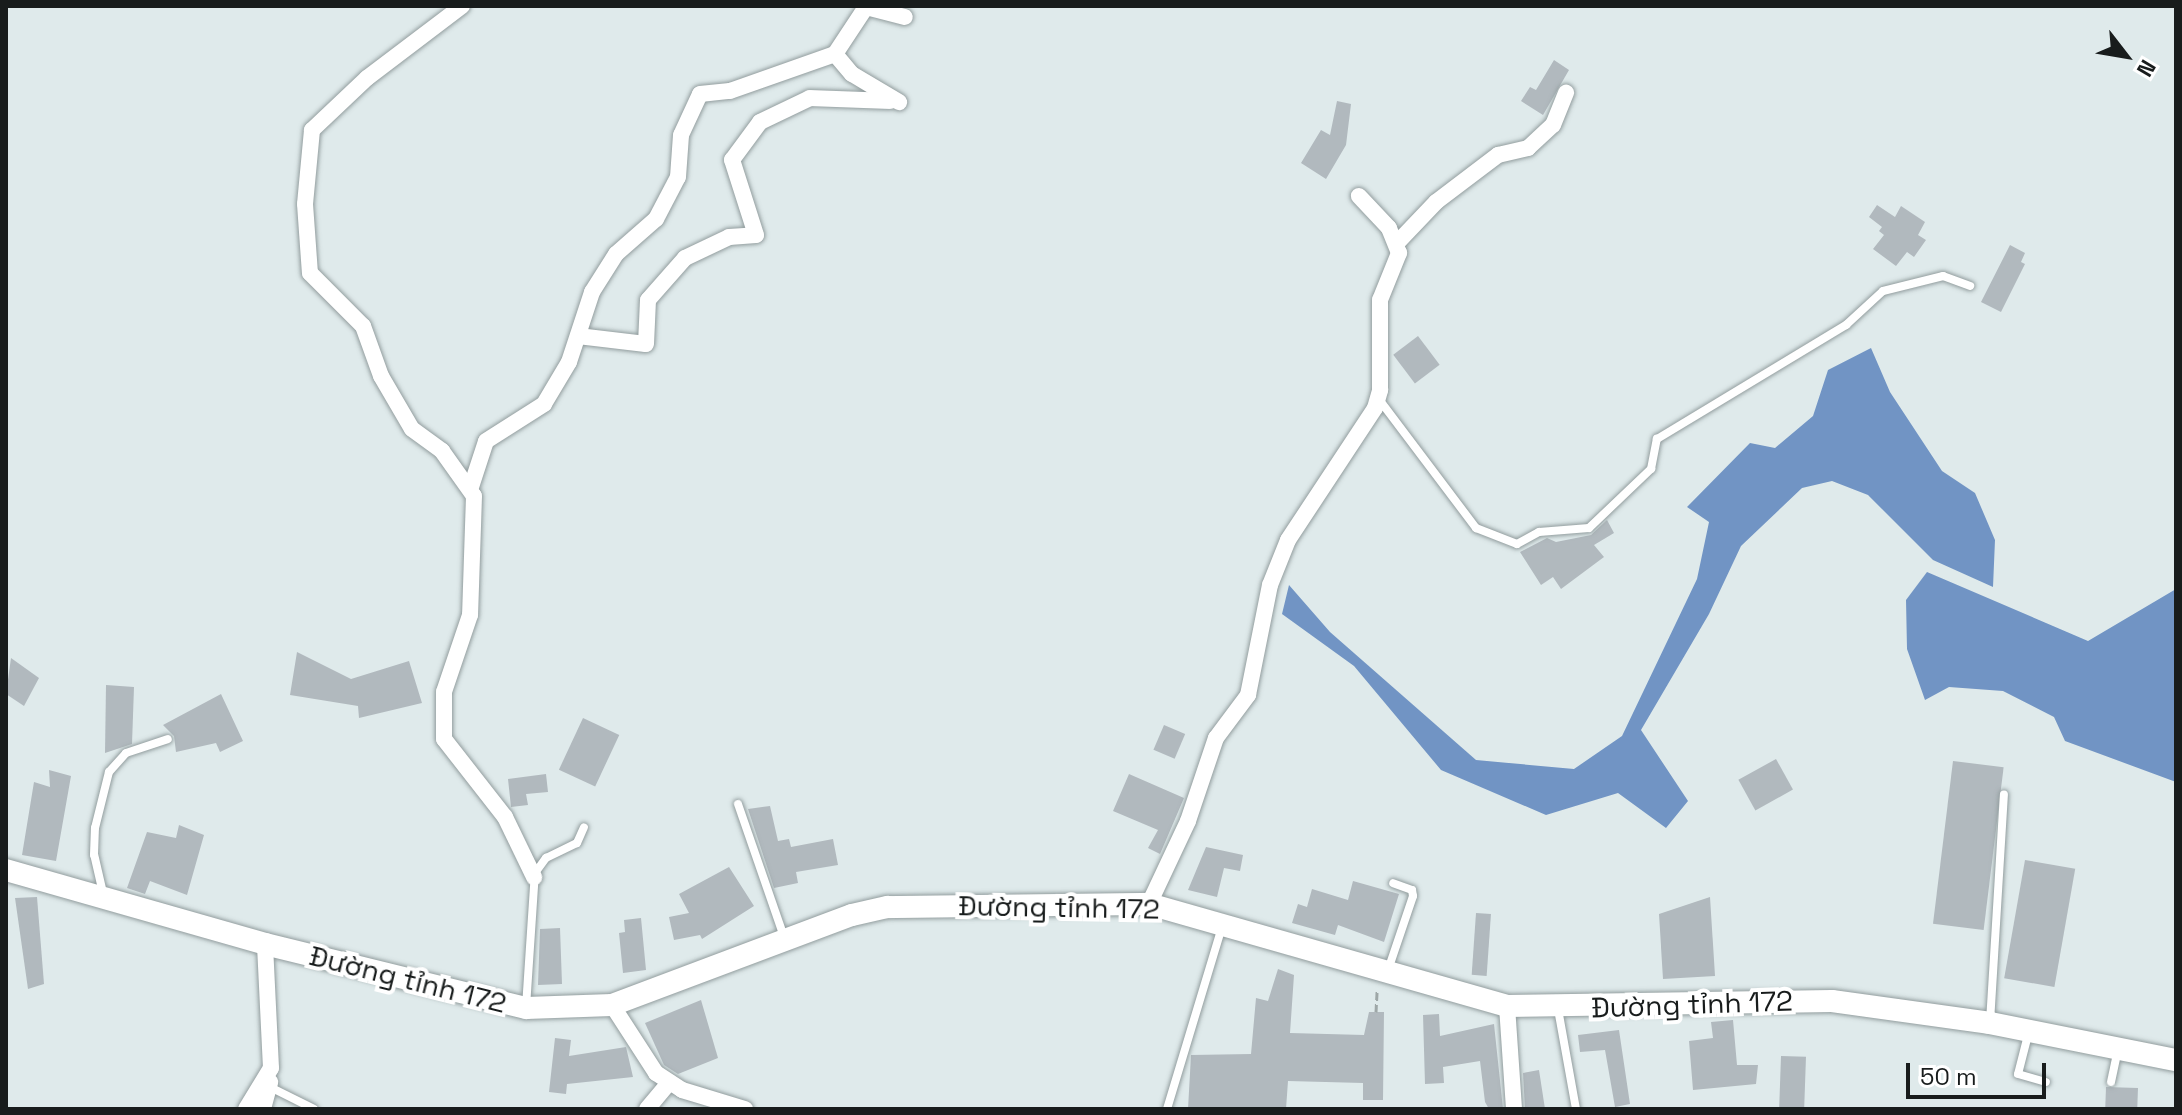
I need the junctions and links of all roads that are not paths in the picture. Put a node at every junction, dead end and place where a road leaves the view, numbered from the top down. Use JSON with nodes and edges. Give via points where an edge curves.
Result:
{"nodes":[{"id":1,"x":462,"y":6,"type":"edge"},
{"id":2,"x":905,"y":17,"type":"dead end"},
{"id":3,"x":835,"y":54,"type":"junction"},
{"id":4,"x":1566,"y":93,"type":"dead end"},
{"id":5,"x":1359,"y":196,"type":"dead end"},
{"id":6,"x":1397,"y":243,"type":"junction"},
{"id":7,"x":1970,"y":286,"type":"dead end"},
{"id":8,"x":578,"y":336,"type":"junction"},
{"id":9,"x":1377,"y":397,"type":"junction"},
{"id":10,"x":471,"y":487,"type":"junction"},
{"id":11,"x":168,"y":739,"type":"dead end"},
{"id":12,"x":2004,"y":794,"type":"dead end"},
{"id":13,"x":738,"y":804,"type":"dead end"},
{"id":14,"x":584,"y":827,"type":"dead end"},
{"id":15,"x":6,"y":870,"type":"edge"},
{"id":16,"x":534,"y":877,"type":"junction"},
{"id":17,"x":1393,"y":883,"type":"dead end"},
{"id":18,"x":104,"y":897,"type":"junction"},
{"id":19,"x":1149,"y":904,"type":"junction"},
{"id":20,"x":1224,"y":922,"type":"junction"},
{"id":21,"x":785,"y":941,"type":"junction"},
{"id":22,"x":265,"y":944,"type":"junction"},
{"id":23,"x":1388,"y":971,"type":"junction"},
{"id":24,"x":612,"y":1005,"type":"junction"},
{"id":25,"x":1507,"y":1006,"type":"junction"},
{"id":26,"x":526,"y":1008,"type":"junction"},
{"id":27,"x":1558,"y":1009,"type":"junction"},
{"id":28,"x":1990,"y":1023,"type":"junction"},
{"id":29,"x":2029,"y":1030,"type":"junction"},
{"id":30,"x":2118,"y":1048,"type":"junction"},
{"id":31,"x":2176,"y":1060,"type":"edge"},
{"id":32,"x":271,"y":1068,"type":"junction"},
{"id":33,"x":670,"y":1082,"type":"junction"},
{"id":34,"x":2046,"y":1082,"type":"dead end"},
{"id":35,"x":2111,"y":1082,"type":"dead end"},
{"id":36,"x":270,"y":1087,"type":"junction"},
{"id":37,"x":246,"y":1109,"type":"edge"},
{"id":38,"x":263,"y":1109,"type":"edge"},
{"id":39,"x":314,"y":1109,"type":"edge"},
{"id":40,"x":647,"y":1109,"type":"edge"},
{"id":41,"x":745,"y":1109,"type":"edge"},
{"id":42,"x":1167,"y":1109,"type":"edge"},
{"id":43,"x":1514,"y":1109,"type":"edge"},
{"id":44,"x":1576,"y":1109,"type":"edge"}],
"edges":[{"from":1,"to":10,"type":"street","via":[[367,78],[312,130],[305,204],[310,273],[363,326],[381,376],[412,429],[442,451]]},
{"from":2,"to":3,"type":"street","via":[[866,7]]},
{"from":3,"to":8,"type":"street","via":[[730,91],[700,94],[681,135],[678,177],[656,219],[616,254],[592,292]]},
{"from":3,"to":8,"type":"street","via":[[852,74],[899,102],[810,98],[760,122],[732,160],[756,235],[729,237],[685,258],[648,300],[646,344]]},
{"from":4,"to":6,"type":"street","via":[[1553,125],[1528,148],[1498,155],[1436,202]]},
{"from":5,"to":6,"type":"street"},
{"from":6,"to":9,"type":"street","via":[[1399,253],[1380,300]]},
{"from":7,"to":9,"type":"lane","via":[[1943,276],[1883,291],[1846,325],[1657,439],[1651,469],[1589,528],[1539,532],[1517,544],[1476,528]]},
{"from":8,"to":10,"type":"street","via":[[544,404],[486,441]]},
{"from":9,"to":19,"type":"street","via":[[1370,420],[1288,540],[1270,585],[1248,695],[1216,738],[1188,821]]},
{"from":10,"to":16,"type":"street","via":[[473,590],[444,692],[444,739],[505,817]]},
{"from":11,"to":18,"type":"lane","via":[[126,753],[109,772],[95,828],[94,855]]},
{"from":12,"to":28,"type":"lane"},
{"from":13,"to":21,"type":"lane"},
{"from":14,"to":16,"type":"lane","via":[[577,843],[546,858]]},
{"from":15,"to":18,"type":"main road","name":"Đường tỉnh 172"},
{"from":16,"to":26,"type":"lane"},
{"from":17,"to":23,"type":"lane","via":[[1412,890],[1413,896]]},
{"from":18,"to":22,"type":"main road","name":"Đường tỉnh 172"},
{"from":19,"to":20,"type":"main road","name":"Đường tỉnh 172"},
{"from":19,"to":21,"type":"main road","name":"Đường tỉnh 172","via":[[888,907]]},
{"from":20,"to":23,"type":"main road","name":"Đường tỉnh 172"},
{"from":20,"to":42,"type":"lane"},
{"from":21,"to":24,"type":"main road","name":"Đường tỉnh 172"},
{"from":22,"to":26,"type":"main road","name":"Đường tỉnh 172"},
{"from":22,"to":32,"type":"street"},
{"from":23,"to":25,"type":"main road","name":"Đường tỉnh 172"},
{"from":24,"to":26,"type":"main road","name":"Đường tỉnh 172"},
{"from":24,"to":33,"type":"street","via":[[648,1062]]},
{"from":25,"to":27,"type":"main road","name":"Đường tỉnh 172"},
{"from":25,"to":43,"type":"street"},
{"from":27,"to":28,"type":"main road","name":"Đường tỉnh 172","via":[[1785,998]]},
{"from":27,"to":44,"type":"lane"},
{"from":28,"to":29,"type":"main road","name":"Đường tỉnh 172"},
{"from":29,"to":30,"type":"main road","name":"Đường tỉnh 172"},
{"from":29,"to":34,"type":"lane","via":[[2018,1074]]},
{"from":30,"to":31,"type":"main road","name":"Đường tỉnh 172"},
{"from":30,"to":35,"type":"lane"},
{"from":32,"to":36,"type":"street"},
{"from":32,"to":37,"type":"street"},
{"from":33,"to":40,"type":"street"},
{"from":33,"to":41,"type":"street"},
{"from":36,"to":38,"type":"street"},
{"from":36,"to":39,"type":"lane"}]}
